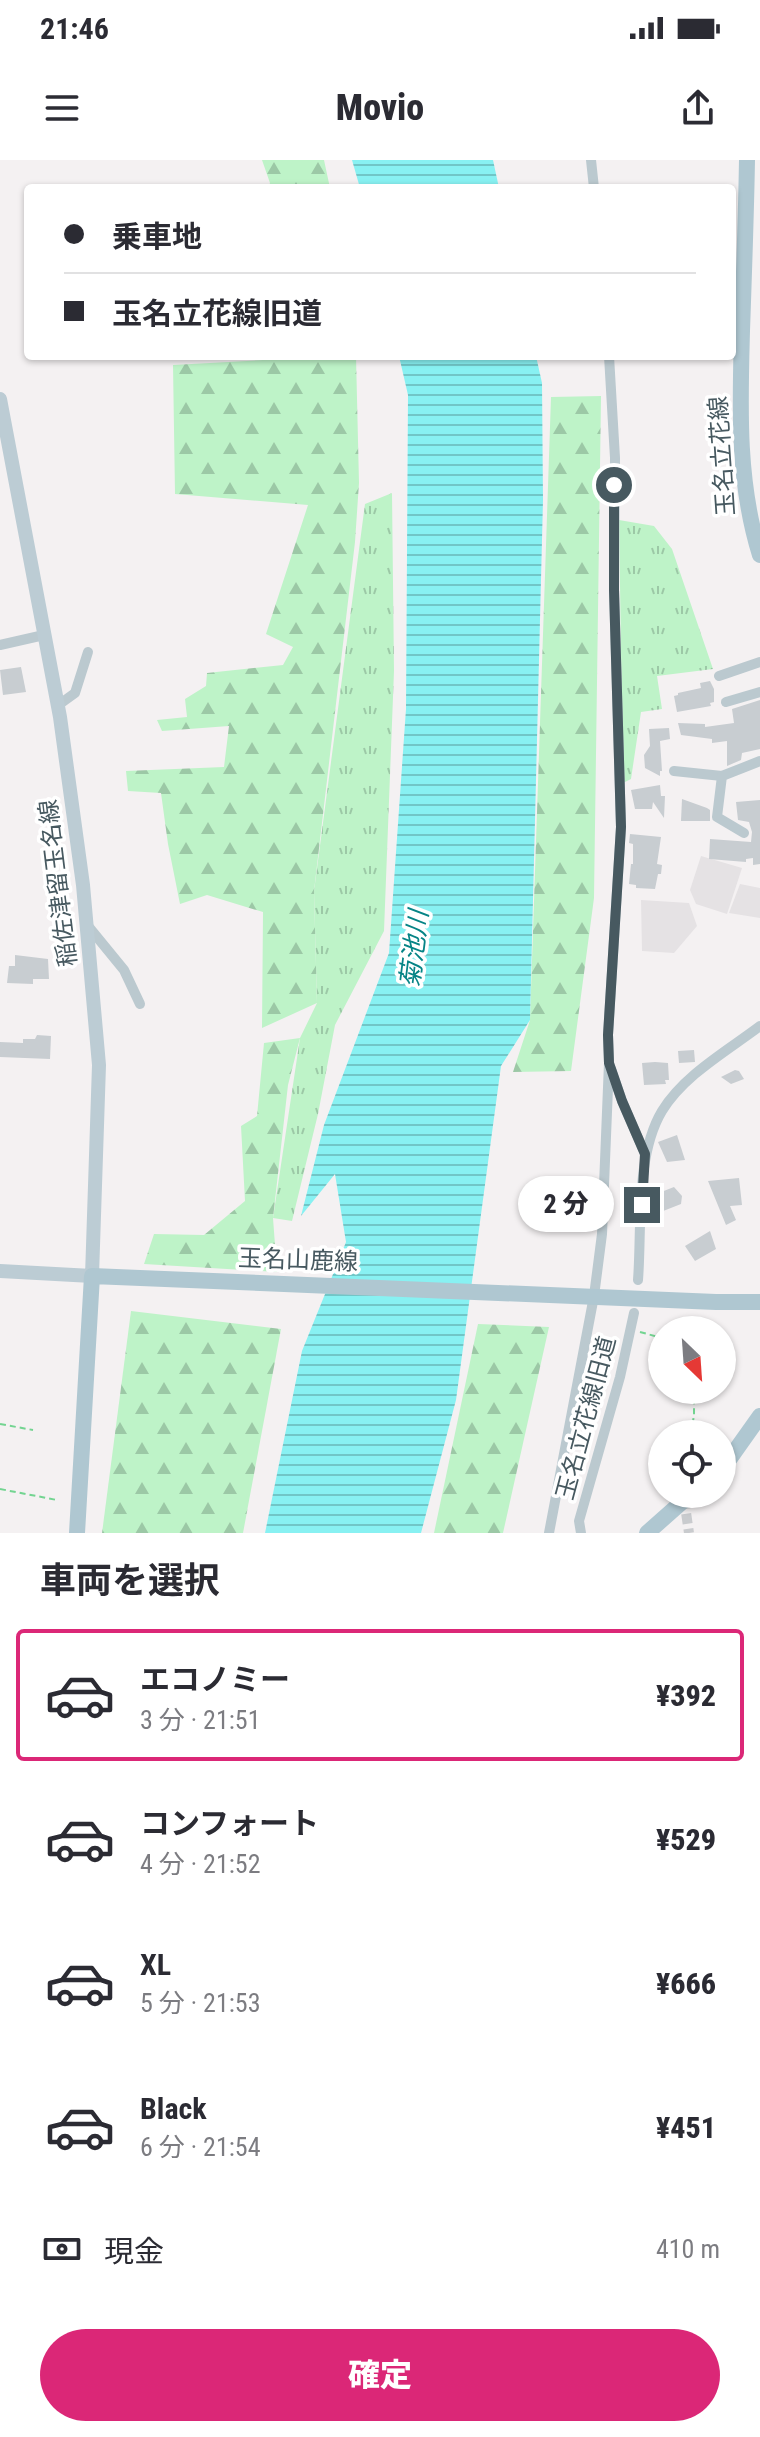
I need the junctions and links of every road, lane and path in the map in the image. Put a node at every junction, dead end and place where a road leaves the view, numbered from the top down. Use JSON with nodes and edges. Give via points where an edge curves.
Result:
{"nodes":[{"id":1,"x":591,"y":160,"type":"edge"},
{"id":2,"x":747,"y":160,"type":"edge"},
{"id":3,"x":594,"y":184,"type":"edge"},
{"id":4,"x":609,"y":360,"type":"edge"},
{"id":5,"x":0,"y":399,"type":"edge"},
{"id":6,"x":760,"y":555,"type":"edge"},
{"id":7,"x":44,"y":635,"type":"junction"},
{"id":8,"x":0,"y":645,"type":"edge"},
{"id":9,"x":88,"y":652,"type":"dead end"},
{"id":10,"x":760,"y":662,"type":"edge"},
{"id":11,"x":719,"y":676,"type":"dead end"},
{"id":12,"x":760,"y":692,"type":"edge"},
{"id":13,"x":726,"y":702,"type":"dead end"},
{"id":14,"x":57,"y":706,"type":"junction"},
{"id":15,"x":760,"y":761,"type":"edge"},
{"id":16,"x":674,"y":771,"type":"dead end"},
{"id":17,"x":722,"y":776,"type":"junction"},
{"id":18,"x":744,"y":833,"type":"dead end"},
{"id":19,"x":86,"y":924,"type":"junction"},
{"id":20,"x":140,"y":1004,"type":"dead end"},
{"id":21,"x":760,"y":1026,"type":"edge"},
{"id":22,"x":609,"y":1063,"type":"junction"},
{"id":23,"x":645,"y":1154,"type":"junction"},
{"id":24,"x":0,"y":1271,"type":"edge"},
{"id":25,"x":92,"y":1276,"type":"junction"},
{"id":26,"x":638,"y":1280,"type":"dead end"},
{"id":27,"x":588,"y":1296,"type":"junction"},
{"id":28,"x":760,"y":1302,"type":"edge"},
{"id":29,"x":634,"y":1313,"type":"dead end"},
{"id":30,"x":631,"y":1329,"type":"junction"},
{"id":31,"x":648,"y":1334,"type":"edge"},
{"id":32,"x":760,"y":1416,"type":"edge"},
{"id":33,"x":0,"y":1424,"type":"edge"},
{"id":34,"x":33,"y":1430,"type":"dead end"},
{"id":35,"x":736,"y":1450,"type":"edge"},
{"id":36,"x":0,"y":1489,"type":"edge"},
{"id":37,"x":57,"y":1500,"type":"dead end"},
{"id":38,"x":675,"y":1508,"type":"edge"},
{"id":39,"x":77,"y":1533,"type":"edge"},
{"id":40,"x":549,"y":1533,"type":"edge"},
{"id":41,"x":581,"y":1533,"type":"edge"},
{"id":42,"x":647,"y":1533,"type":"edge"}],
"edges":[{"from":1,"to":3,"type":"street"},
{"from":2,"to":6,"type":"main road","name":"玉名立花線","via":[[742,461]]},
{"from":4,"to":22,"type":"street","via":[[621,827]]},
{"from":5,"to":7,"type":"main road","name":"稲佐津留玉名線"},
{"from":7,"to":8,"type":"street"},
{"from":7,"to":14,"type":"main road","name":"稲佐津留玉名線"},
{"from":9,"to":14,"type":"street","via":[[75,693]]},
{"from":10,"to":11,"type":"street"},
{"from":12,"to":13,"type":"street"},
{"from":14,"to":19,"type":"main road","name":"稲佐津留玉名線"},
{"from":15,"to":17,"type":"street"},
{"from":16,"to":17,"type":"street"},
{"from":17,"to":18,"type":"street","via":[[717,817]]},
{"from":19,"to":20,"type":"street","via":[[124,970]]},
{"from":19,"to":25,"type":"main road","name":"稲佐津留玉名線","via":[[99,1065]]},
{"from":21,"to":23,"type":"street","via":[[683,1086],[662,1111]]},
{"from":22,"to":23,"type":"street"},
{"from":22,"to":27,"type":"street","via":[[602,1234]]},
{"from":23,"to":26,"type":"street"},
{"from":24,"to":25,"type":"main road"},
{"from":25,"to":27,"type":"main road","name":"玉名山鹿線"},
{"from":25,"to":39,"type":"main road"},
{"from":27,"to":28,"type":"main road","name":"玉名山鹿線"},
{"from":27,"to":40,"type":"street"},
{"from":29,"to":30,"type":"street","name":"玉名立花線旧道"},
{"from":30,"to":31,"type":"path"},
{"from":30,"to":41,"type":"street","name":"玉名立花線旧道","via":[[579,1521]]},
{"from":32,"to":35,"type":"main road"},
{"from":33,"to":34,"type":"path"},
{"from":36,"to":37,"type":"path"},
{"from":38,"to":42,"type":"main road"}]}
